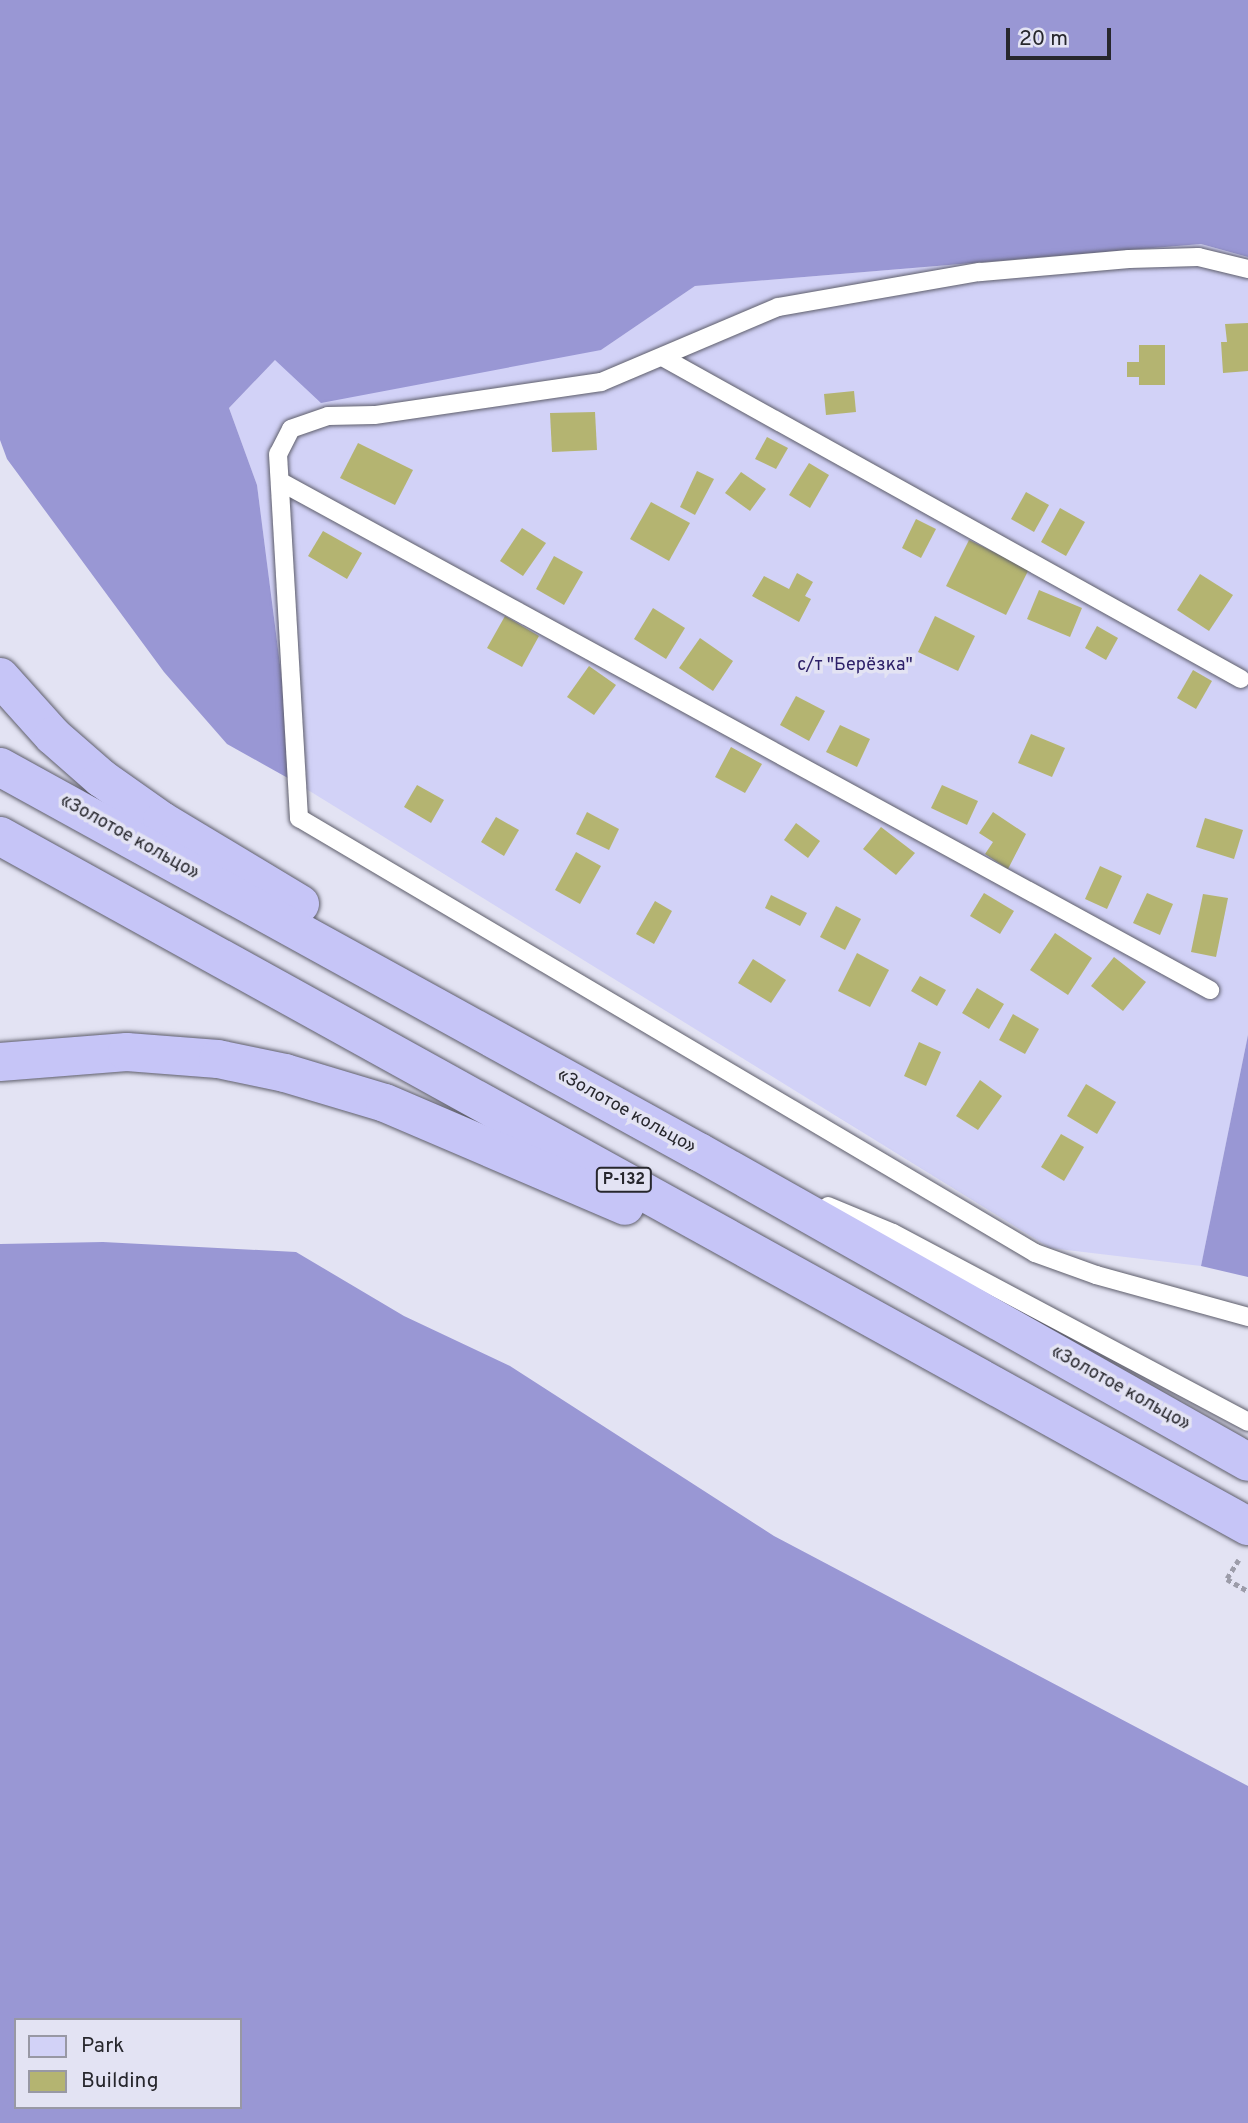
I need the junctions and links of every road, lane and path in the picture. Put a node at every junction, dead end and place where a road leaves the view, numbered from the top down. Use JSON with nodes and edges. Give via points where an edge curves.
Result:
{"nodes":[{"id":1,"x":1248,"y":269,"type":"edge"},
{"id":2,"x":664,"y":358,"type":"junction"},
{"id":3,"x":281,"y":482,"type":"junction"},
{"id":4,"x":0,"y":677,"type":"edge"},
{"id":5,"x":1241,"y":680,"type":"dead end"},
{"id":6,"x":0,"y":767,"type":"edge"},
{"id":7,"x":0,"y":836,"type":"edge"},
{"id":8,"x":1210,"y":990,"type":"dead end"},
{"id":9,"x":0,"y":1062,"type":"edge"},
{"id":10,"x":687,"y":1145,"type":"junction"},
{"id":11,"x":1248,"y":1317,"type":"edge"},
{"id":12,"x":900,"y":1332,"type":"junction"},
{"id":13,"x":1248,"y":1422,"type":"edge"},
{"id":14,"x":1248,"y":1461,"type":"edge"},
{"id":15,"x":1245,"y":1541,"type":"edge"},
{"id":16,"x":1248,"y":1591,"type":"edge"}],
"edges":[{"from":1,"to":2,"type":"lane","via":[[1198,257],[979,272],[778,307]]},
{"from":2,"to":3,"type":"lane","via":[[601,382],[374,415],[328,416],[291,429],[278,454]]},
{"from":2,"to":5,"type":"lane"},
{"from":3,"to":8,"type":"lane"},
{"from":3,"to":11,"type":"lane","via":[[299,818],[1035,1253],[1096,1275]]},
{"from":4,"to":10,"type":"highway","via":[[53,736],[101,778],[162,821]]},
{"from":6,"to":10,"type":"highway","name":"«Золотое кольцо»"},
{"from":7,"to":12,"type":"highway","number":"Р-132"},
{"from":9,"to":12,"type":"highway","number":"Р-132","via":[[127,1052],[218,1059],[298,1076],[385,1103],[522,1159]]},
{"from":10,"to":13,"type":"lane","via":[[893,1233]]},
{"from":10,"to":14,"type":"highway","name":"«Золотое кольцо»"},
{"from":12,"to":15,"type":"highway","number":"Р-132"},
{"from":15,"to":16,"type":"path","via":[[1227,1579]]}]}
